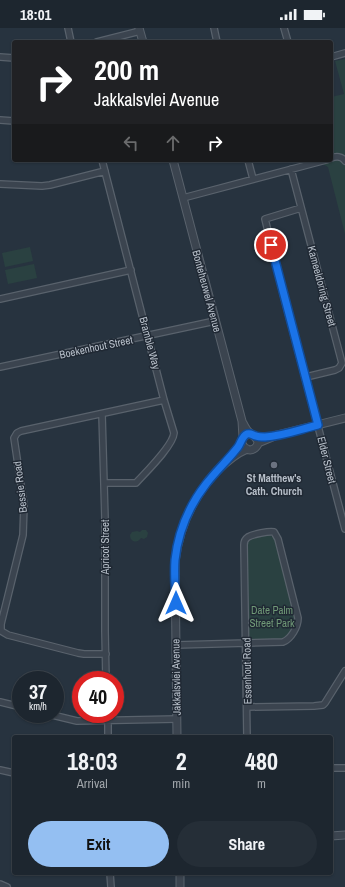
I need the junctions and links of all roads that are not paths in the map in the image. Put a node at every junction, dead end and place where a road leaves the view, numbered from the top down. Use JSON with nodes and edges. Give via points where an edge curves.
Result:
{"nodes":[{"id":1,"x":68,"y":28,"type":"edge"},
{"id":2,"x":214,"y":28,"type":"edge"},
{"id":3,"x":284,"y":28,"type":"edge"},
{"id":4,"x":139,"y":29,"type":"edge"},
{"id":5,"x":71,"y":40,"type":"edge"},
{"id":6,"x":103,"y":40,"type":"edge"},
{"id":7,"x":142,"y":40,"type":"edge"},
{"id":8,"x":217,"y":40,"type":"edge"},
{"id":9,"x":287,"y":40,"type":"edge"},
{"id":10,"x":345,"y":53,"type":"edge"},
{"id":11,"x":333,"y":56,"type":"edge"},
{"id":12,"x":0,"y":58,"type":"edge"},
{"id":13,"x":12,"y":58,"type":"edge"},
{"id":14,"x":0,"y":120,"type":"edge"},
{"id":15,"x":12,"y":121,"type":"edge"},
{"id":16,"x":333,"y":158,"type":"edge"},
{"id":17,"x":345,"y":161,"type":"edge"},
{"id":18,"x":103,"y":162,"type":"edge"},
{"id":19,"x":174,"y":162,"type":"edge"},
{"id":20,"x":249,"y":162,"type":"edge"},
{"id":21,"x":318,"y":162,"type":"edge"},
{"id":22,"x":291,"y":169,"type":"junction"},
{"id":23,"x":105,"y":171,"type":"junction"},
{"id":24,"x":253,"y":179,"type":"junction"},
{"id":25,"x":0,"y":184,"type":"edge"},
{"id":26,"x":183,"y":198,"type":"junction"},
{"id":27,"x":301,"y":208,"type":"junction"},
{"id":28,"x":131,"y":270,"type":"junction"},
{"id":29,"x":0,"y":299,"type":"edge"},
{"id":30,"x":215,"y":321,"type":"junction"},
{"id":31,"x":148,"y":336,"type":"junction"},
{"id":32,"x":0,"y":367,"type":"edge"},
{"id":33,"x":306,"y":377,"type":"junction"},
{"id":34,"x":164,"y":400,"type":"junction"},
{"id":35,"x":102,"y":414,"type":"junction"},
{"id":36,"x":345,"y":418,"type":"edge"},
{"id":37,"x":242,"y":421,"type":"junction"},
{"id":38,"x":318,"y":425,"type":"junction"},
{"id":39,"x":255,"y":438,"type":"junction"},
{"id":40,"x":242,"y":440,"type":"junction"},
{"id":41,"x":247,"y":449,"type":"junction"},
{"id":42,"x":224,"y":464,"type":"junction"},
{"id":43,"x":104,"y":483,"type":"junction"},
{"id":44,"x":345,"y":529,"type":"edge"},
{"id":45,"x":246,"y":643,"type":"junction"},
{"id":46,"x":176,"y":645,"type":"junction"},
{"id":47,"x":106,"y":654,"type":"junction"},
{"id":48,"x":106,"y":671,"type":"edge"},
{"id":49,"x":345,"y":671,"type":"edge"},
{"id":50,"x":0,"y":702,"type":"edge"},
{"id":51,"x":12,"y":705,"type":"edge"},
{"id":52,"x":247,"y":707,"type":"junction"},
{"id":53,"x":124,"y":717,"type":"edge"},
{"id":54,"x":177,"y":719,"type":"junction"},
{"id":55,"x":108,"y":723,"type":"edge"},
{"id":56,"x":108,"y":735,"type":"edge"},
{"id":57,"x":177,"y":735,"type":"edge"},
{"id":58,"x":248,"y":735,"type":"edge"},
{"id":59,"x":333,"y":768,"type":"edge"},
{"id":60,"x":345,"y":768,"type":"edge"},
{"id":61,"x":0,"y":770,"type":"edge"},
{"id":62,"x":12,"y":773,"type":"edge"},
{"id":63,"x":345,"y":835,"type":"edge"},
{"id":64,"x":333,"y":836,"type":"edge"},
{"id":65,"x":110,"y":875,"type":"edge"},
{"id":66,"x":180,"y":875,"type":"edge"},
{"id":67,"x":0,"y":884,"type":"edge"},
{"id":68,"x":7,"y":887,"type":"edge"},
{"id":69,"x":111,"y":887,"type":"edge"},
{"id":70,"x":180,"y":887,"type":"edge"}],
"edges":[{"from":1,"to":5,"type":"street"},
{"from":2,"to":8,"type":"street"},
{"from":3,"to":9,"type":"street"},
{"from":4,"to":6,"type":"street"},
{"from":4,"to":7,"type":"street"},
{"from":10,"to":11,"type":"street"},
{"from":12,"to":13,"type":"street"},
{"from":14,"to":15,"type":"street"},
{"from":16,"to":17,"type":"street","via":[[339,157]]},
{"from":18,"to":23,"type":"street","name":"Bramble Way"},
{"from":19,"to":26,"type":"street","name":"Bonteheuwel Avenue"},
{"from":20,"to":24,"type":"street"},
{"from":21,"to":22,"type":"street"},
{"from":22,"to":24,"type":"street"},
{"from":22,"to":27,"type":"street","name":"Kameeldoring Street"},
{"from":23,"to":25,"type":"street","via":[[42,186]]},
{"from":23,"to":28,"type":"street","name":"Bramble Way"},
{"from":24,"to":26,"type":"street"},
{"from":26,"to":30,"type":"street","name":"Bonteheuwel Avenue"},
{"from":27,"to":33,"type":"street","name":"Kameeldoring Street","via":[[342,363],[335,370]]},
{"from":27,"to":33,"type":"street","name":"Elder Street","via":[[265,219]]},
{"from":28,"to":29,"type":"street"},
{"from":28,"to":31,"type":"street","name":"Bramble Way"},
{"from":30,"to":31,"type":"street","name":"Boekenhout Street"},
{"from":30,"to":37,"type":"street","name":"Bonteheuwel Avenue"},
{"from":31,"to":32,"type":"street","name":"Boekenhout Street"},
{"from":31,"to":34,"type":"street","name":"Bramble Way"},
{"from":33,"to":38,"type":"street","name":"Elder Street"},
{"from":34,"to":35,"type":"street","name":"Bessie Road"},
{"from":34,"to":43,"type":"street","name":"Bramble Way","via":[[174,438],[136,483]]},
{"from":35,"to":43,"type":"street","name":"Apricot Street"},
{"from":35,"to":47,"type":"street","name":"Bessie Road","via":[[21,431],[15,435],[14,443],[24,505],[23,535],[0,628],[8,635],[78,653]]},
{"from":36,"to":38,"type":"street"},
{"from":37,"to":39,"type":"street","name":"Bonteheuwel Avenue"},
{"from":37,"to":40,"type":"street","name":"Bonteheuwel Avenue"},
{"from":38,"to":39,"type":"street"},
{"from":38,"to":44,"type":"street","name":"Elder Street"},
{"from":39,"to":40,"type":"street","via":[[246,434]]},
{"from":39,"to":41,"type":"street","via":[[254,449]]},
{"from":40,"to":41,"type":"street","via":[[243,447]]},
{"from":40,"to":42,"type":"street","name":"Jakkalsvlei Avenue"},
{"from":41,"to":42,"type":"street","name":"Jakkalsvlei Avenue"},
{"from":42,"to":46,"type":"street","name":"Jakkalsvlei Avenue","via":[[194,502],[179,537],[175,562]]},
{"from":43,"to":47,"type":"street","name":"Apricot Street"},
{"from":45,"to":45,"type":"street","name":"Essenhout Road","via":[[244,542],[248,537],[268,531],[274,532],[298,613],[298,624],[286,641]]},
{"from":45,"to":46,"type":"street"},
{"from":45,"to":52,"type":"street","name":"Essenhout Road"},
{"from":46,"to":54,"type":"street","name":"Jakkalsvlei Avenue"},
{"from":47,"to":48,"type":"street","name":"Apricot Street"},
{"from":49,"to":52,"type":"street","via":[[322,705]]},
{"from":50,"to":51,"type":"street"},
{"from":52,"to":58,"type":"street","name":"Essenhout Road"},
{"from":53,"to":54,"type":"street"},
{"from":54,"to":57,"type":"street","name":"Jakkalsvlei Avenue"},
{"from":55,"to":56,"type":"street"},
{"from":59,"to":60,"type":"street"},
{"from":61,"to":62,"type":"street"},
{"from":63,"to":64,"type":"street"},
{"from":65,"to":69,"type":"street"},
{"from":66,"to":70,"type":"street"},
{"from":67,"to":68,"type":"street"}]}
